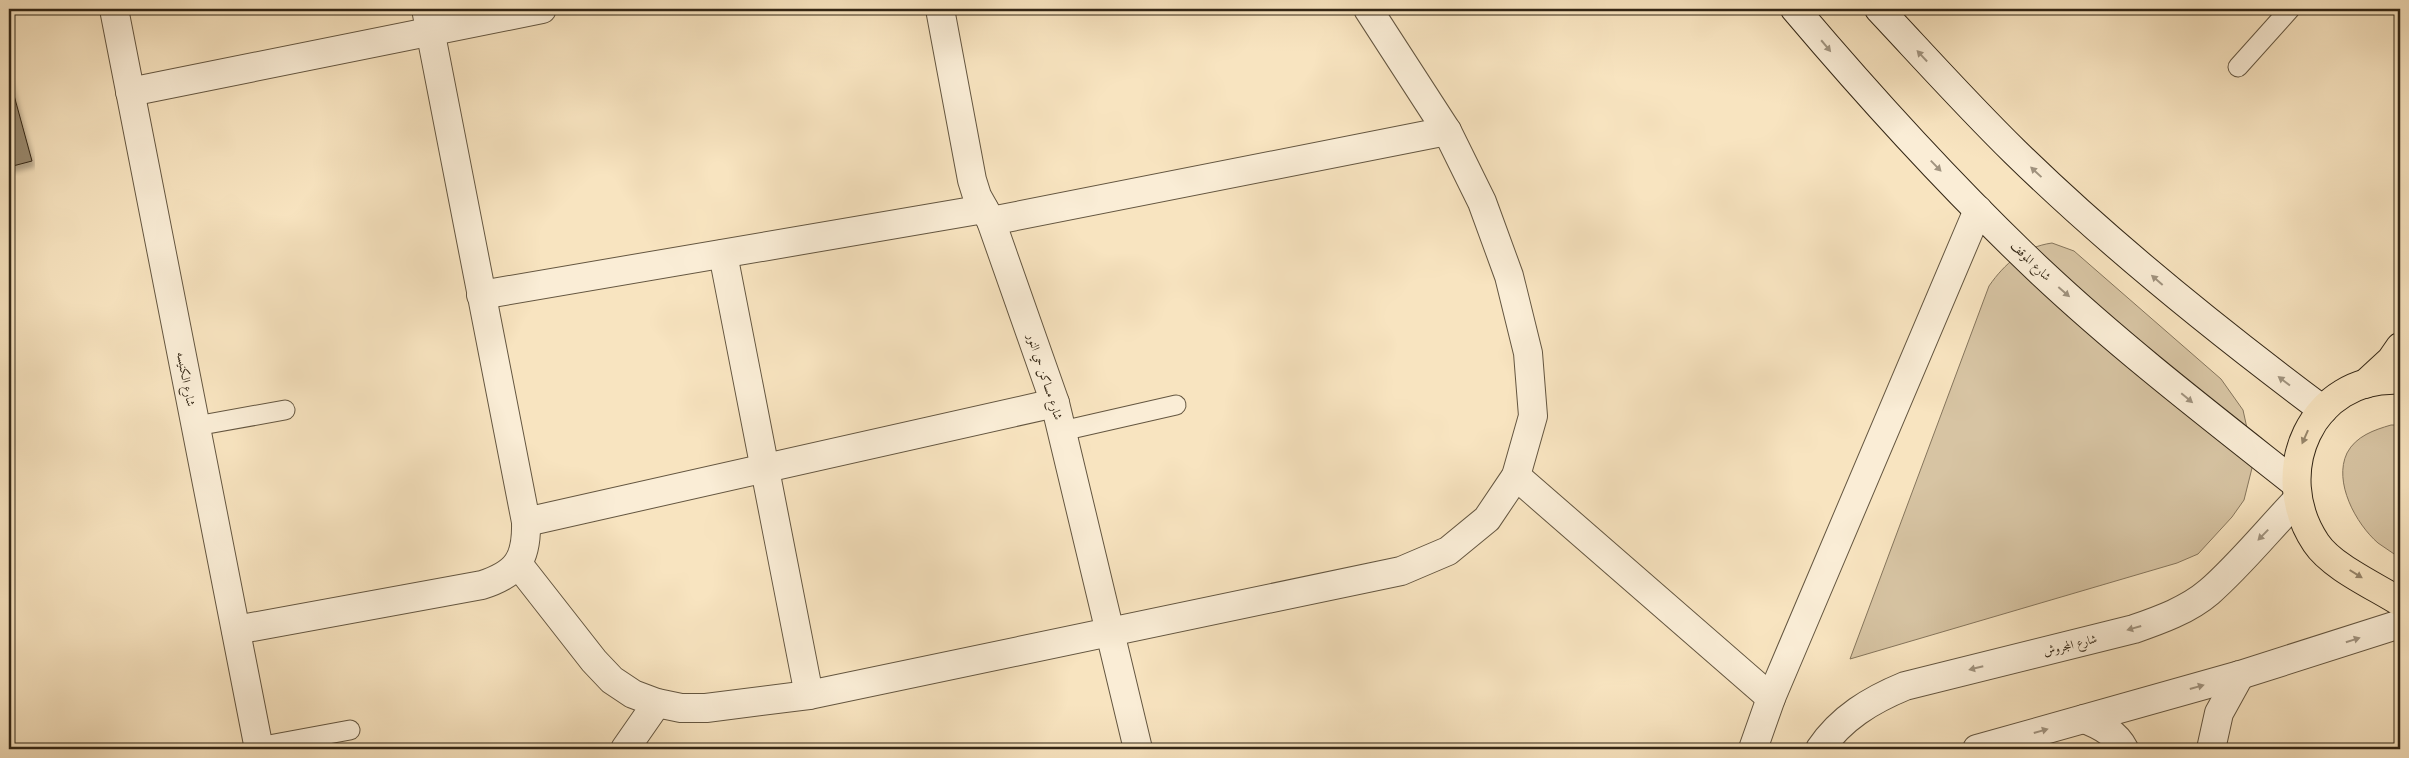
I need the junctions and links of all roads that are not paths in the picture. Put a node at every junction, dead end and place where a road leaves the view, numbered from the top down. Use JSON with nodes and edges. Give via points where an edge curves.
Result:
{"nodes":[{"id":1,"x":114,"y":9,"type":"edge"},
{"id":2,"x":542,"y":9,"type":"edge"},
{"id":3,"x":940,"y":9,"type":"edge"},
{"id":4,"x":1368,"y":9,"type":"edge"},
{"id":5,"x":1795,"y":9,"type":"edge"},
{"id":6,"x":1879,"y":9,"type":"edge"},
{"id":7,"x":2290,"y":9,"type":"edge"},
{"id":8,"x":428,"y":20,"type":"edge"},
{"id":9,"x":2238,"y":67,"type":"dead end"},
{"id":10,"x":130,"y":92,"type":"junction"},
{"id":11,"x":1447,"y":130,"type":"junction"},
{"id":12,"x":1978,"y":210,"type":"junction"},
{"id":13,"x":988,"y":215,"type":"junction"},
{"id":14,"x":723,"y":254,"type":"junction"},
{"id":15,"x":481,"y":295,"type":"junction"},
{"id":16,"x":2400,"y":347,"type":"edge"},
{"id":17,"x":2400,"y":380,"type":"edge"},
{"id":18,"x":2364,"y":384,"type":"junction"},
{"id":19,"x":1055,"y":403,"type":"junction"},
{"id":20,"x":1176,"y":405,"type":"dead end"},
{"id":21,"x":285,"y":410,"type":"dead end"},
{"id":22,"x":2324,"y":410,"type":"junction"},
{"id":23,"x":196,"y":426,"type":"junction"},
{"id":24,"x":1062,"y":431,"type":"junction"},
{"id":25,"x":765,"y":468,"type":"junction"},
{"id":26,"x":1516,"y":476,"type":"junction"},
{"id":27,"x":2296,"y":492,"type":"junction"},
{"id":28,"x":526,"y":522,"type":"junction"},
{"id":29,"x":518,"y":564,"type":"junction"},
{"id":30,"x":2400,"y":602,"type":"edge"},
{"id":31,"x":2400,"y":624,"type":"edge"},
{"id":32,"x":236,"y":630,"type":"junction"},
{"id":33,"x":1110,"y":632,"type":"junction"},
{"id":34,"x":2240,"y":675,"type":"junction"},
{"id":35,"x":808,"y":695,"type":"junction"},
{"id":36,"x":1771,"y":698,"type":"junction"},
{"id":37,"x":657,"y":703,"type":"junction"},
{"id":38,"x":2084,"y":719,"type":"junction"},
{"id":39,"x":350,"y":730,"type":"dead end"},
{"id":40,"x":258,"y":748,"type":"edge"},
{"id":41,"x":625,"y":749,"type":"edge"},
{"id":42,"x":1138,"y":749,"type":"edge"},
{"id":43,"x":1753,"y":749,"type":"edge"},
{"id":44,"x":1820,"y":749,"type":"edge"},
{"id":45,"x":1977,"y":749,"type":"edge"},
{"id":46,"x":2124,"y":749,"type":"edge"},
{"id":47,"x":2211,"y":749,"type":"edge"}],
"edges":[{"from":1,"to":10,"type":"street","name":"شارع الكنيسه"},
{"from":2,"to":8,"type":"street"},
{"from":3,"to":13,"type":"street","name":"شارع مساكن حي النور","via":[[972,180]]},
{"from":4,"to":11,"type":"street"},
{"from":5,"to":12,"type":"street","name":"شارع الموقف","one_way":true,"via":[[1896,126]]},
{"from":22,"to":6,"type":"street","one_way":true,"via":[[2178,298],[2088,220],[2015,152]]},
{"from":7,"to":9,"type":"lane"},
{"from":8,"to":10,"type":"street"},
{"from":8,"to":15,"type":"street"},
{"from":10,"to":23,"type":"street","name":"شارع الكنيسه"},
{"from":11,"to":13,"type":"street"},
{"from":11,"to":26,"type":"street","via":[[1482,202],[1506,267],[1528,353],[1533,416]]},
{"from":12,"to":27,"type":"street","name":"شارع الموقف","one_way":true,"via":[[2043,274]]},
{"from":12,"to":36,"type":"street"},
{"from":13,"to":14,"type":"street"},
{"from":13,"to":19,"type":"street","name":"شارع مساكن حي النور"},
{"from":14,"to":15,"type":"street"},
{"from":14,"to":25,"type":"street"},
{"from":15,"to":28,"type":"street"},
{"from":16,"to":18,"type":"main road","via":[[2391,360]]},
{"from":17,"to":18,"type":"main road"},
{"from":18,"to":22,"type":"main road","via":[[2342,394]]},
{"from":19,"to":24,"type":"street","name":"شارع مساكن حي النور"},
{"from":19,"to":25,"type":"street"},
{"from":20,"to":24,"type":"lane"},
{"from":21,"to":23,"type":"lane"},
{"from":22,"to":27,"type":"main road","one_way":true,"via":[[2309,429],[2299,451]]},
{"from":23,"to":32,"type":"street","name":"شارع الكنيسه"},
{"from":24,"to":33,"type":"street","name":"شارع مساكن حي النور"},
{"from":25,"to":28,"type":"street"},
{"from":25,"to":35,"type":"street"},
{"from":26,"to":33,"type":"street","via":[[1487,519],[1448,551],[1401,571]]},
{"from":26,"to":36,"type":"street"},
{"from":27,"to":30,"type":"main road","one_way":true,"via":[[2305,523],[2317,545],[2335,562]]},
{"from":27,"to":44,"type":"street","name":"شارع المجروش","one_way":true,"via":[[2209,592],[2186,608],[2134,629],[1905,686],[1858,710]]},
{"from":28,"to":29,"type":"street","via":[[527,544]]},
{"from":29,"to":32,"type":"street","via":[[502,578],[482,584]]},
{"from":29,"to":37,"type":"street","via":[[594,662],[633,694]]},
{"from":34,"to":31,"type":"street","one_way":true},
{"from":32,"to":40,"type":"street","name":"شارع الكنيسه"},
{"from":33,"to":35,"type":"street"},
{"from":33,"to":42,"type":"street","name":"شارع مساكن حي النور"},
{"from":38,"to":34,"type":"street","one_way":true},
{"from":34,"to":47,"type":"street","via":[[2219,713]]},
{"from":35,"to":37,"type":"street","via":[[706,708],[681,708]]},
{"from":36,"to":43,"type":"street"},
{"from":37,"to":41,"type":"street"},
{"from":45,"to":38,"type":"street","one_way":true},
{"from":38,"to":46,"type":"street","via":[[2111,733]]},
{"from":39,"to":40,"type":"lane"}]}
